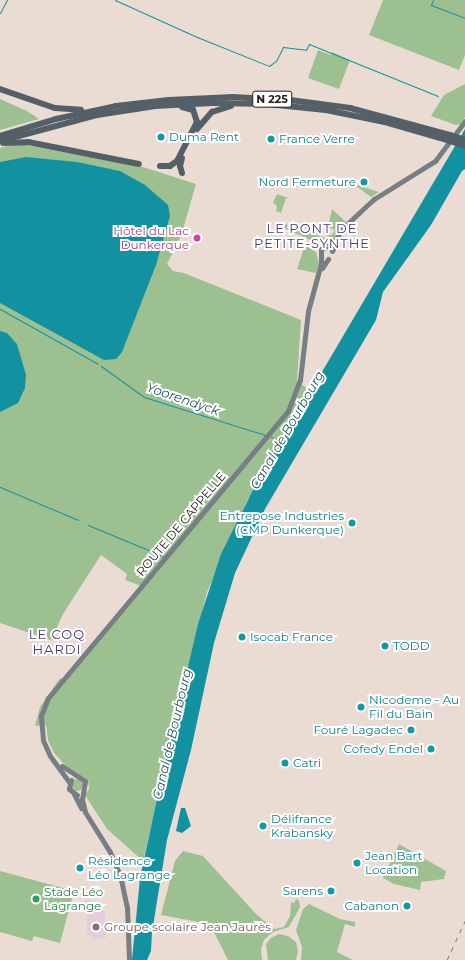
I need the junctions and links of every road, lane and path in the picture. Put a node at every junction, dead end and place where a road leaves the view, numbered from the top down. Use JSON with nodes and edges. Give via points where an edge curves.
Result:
{"nodes":[{"id":1,"x":0,"y":89,"type":"edge"},
{"id":2,"x":278,"y":105,"type":"junction"},
{"id":3,"x":109,"y":107,"type":"junction"},
{"id":4,"x":128,"y":110,"type":"junction"},
{"id":5,"x":465,"y":121,"type":"edge"},
{"id":6,"x":1,"y":135,"type":"edge"},
{"id":7,"x":448,"y":137,"type":"junction"},
{"id":8,"x":465,"y":140,"type":"edge"},
{"id":9,"x":0,"y":143,"type":"edge"},
{"id":10,"x":465,"y":146,"type":"edge"},
{"id":11,"x":182,"y":158,"type":"junction"},
{"id":12,"x":139,"y":164,"type":"dead end"},
{"id":13,"x":160,"y":166,"type":"dead end"},
{"id":14,"x":169,"y":169,"type":"dead end"},
{"id":15,"x":182,"y":173,"type":"dead end"},
{"id":16,"x":363,"y":209,"type":"junction"},
{"id":17,"x":326,"y":246,"type":"junction"},
{"id":18,"x":332,"y":251,"type":"junction"},
{"id":19,"x":320,"y":255,"type":"junction"},
{"id":20,"x":328,"y":258,"type":"junction"},
{"id":21,"x":314,"y":288,"type":"junction"},
{"id":22,"x":44,"y":710,"type":"junction"},
{"id":23,"x":77,"y":777,"type":"junction"},
{"id":24,"x":69,"y":782,"type":"junction"},
{"id":25,"x":84,"y":792,"type":"junction"},
{"id":26,"x":74,"y":794,"type":"junction"},
{"id":27,"x":92,"y":825,"type":"junction"},
{"id":28,"x":129,"y":960,"type":"edge"}],
"edges":[{"from":1,"to":3,"type":"highway","via":[[61,110]]},
{"from":2,"to":4,"type":"highway","number":"N 225","via":[[200,103]]},
{"from":2,"to":7,"type":"highway","number":"N 225","via":[[362,116]]},
{"from":2,"to":11,"type":"highway","via":[[232,106],[215,111],[199,125]]},
{"from":3,"to":6,"type":"highway","number":"N 225"},
{"from":3,"to":7,"type":"highway","number":"N 225","via":[[197,98],[272,99],[355,110]]},
{"from":4,"to":9,"type":"highway","number":"N 225","via":[[64,122]]},
{"from":4,"to":13,"type":"highway","via":[[182,106],[196,113],[197,123],[177,161],[170,166]]},
{"from":5,"to":16,"type":"main road","via":[[435,161]]},
{"from":7,"to":8,"type":"highway","number":"N 225","bridge":true},
{"from":7,"to":10,"type":"highway","number":"N 225","bridge":true},
{"from":9,"to":12,"type":"highway","via":[[26,142]]},
{"from":11,"to":14,"type":"highway","via":[[178,165]]},
{"from":11,"to":15,"type":"highway"},
{"from":16,"to":17,"type":"main road"},
{"from":16,"to":18,"type":"main road","via":[[340,235]]},
{"from":17,"to":18,"type":"main road"},
{"from":17,"to":19,"type":"main road","via":[[321,249]]},
{"from":18,"to":20,"type":"main road"},
{"from":19,"to":20,"type":"main road"},
{"from":19,"to":21,"type":"main road","via":[[321,262]]},
{"from":20,"to":21,"type":"main road"},
{"from":21,"to":22,"type":"main road","name":"ROUTE DE CAPPELLE","via":[[307,319],[300,380],[294,399],[282,420],[68,675]]},
{"from":22,"to":23,"type":"main road","via":[[44,729],[49,748],[59,763]]},
{"from":22,"to":24,"type":"main road","via":[[41,730],[44,746]]},
{"from":23,"to":24,"type":"main road"},
{"from":23,"to":25,"type":"main road","via":[[86,782]]},
{"from":24,"to":26,"type":"main road","via":[[69,789]]},
{"from":25,"to":26,"type":"main road"},
{"from":25,"to":27,"type":"main road","via":[[83,806]]},
{"from":26,"to":27,"type":"main road"},
{"from":27,"to":28,"type":"main road","via":[[112,854],[122,880],[127,909]]}]}
